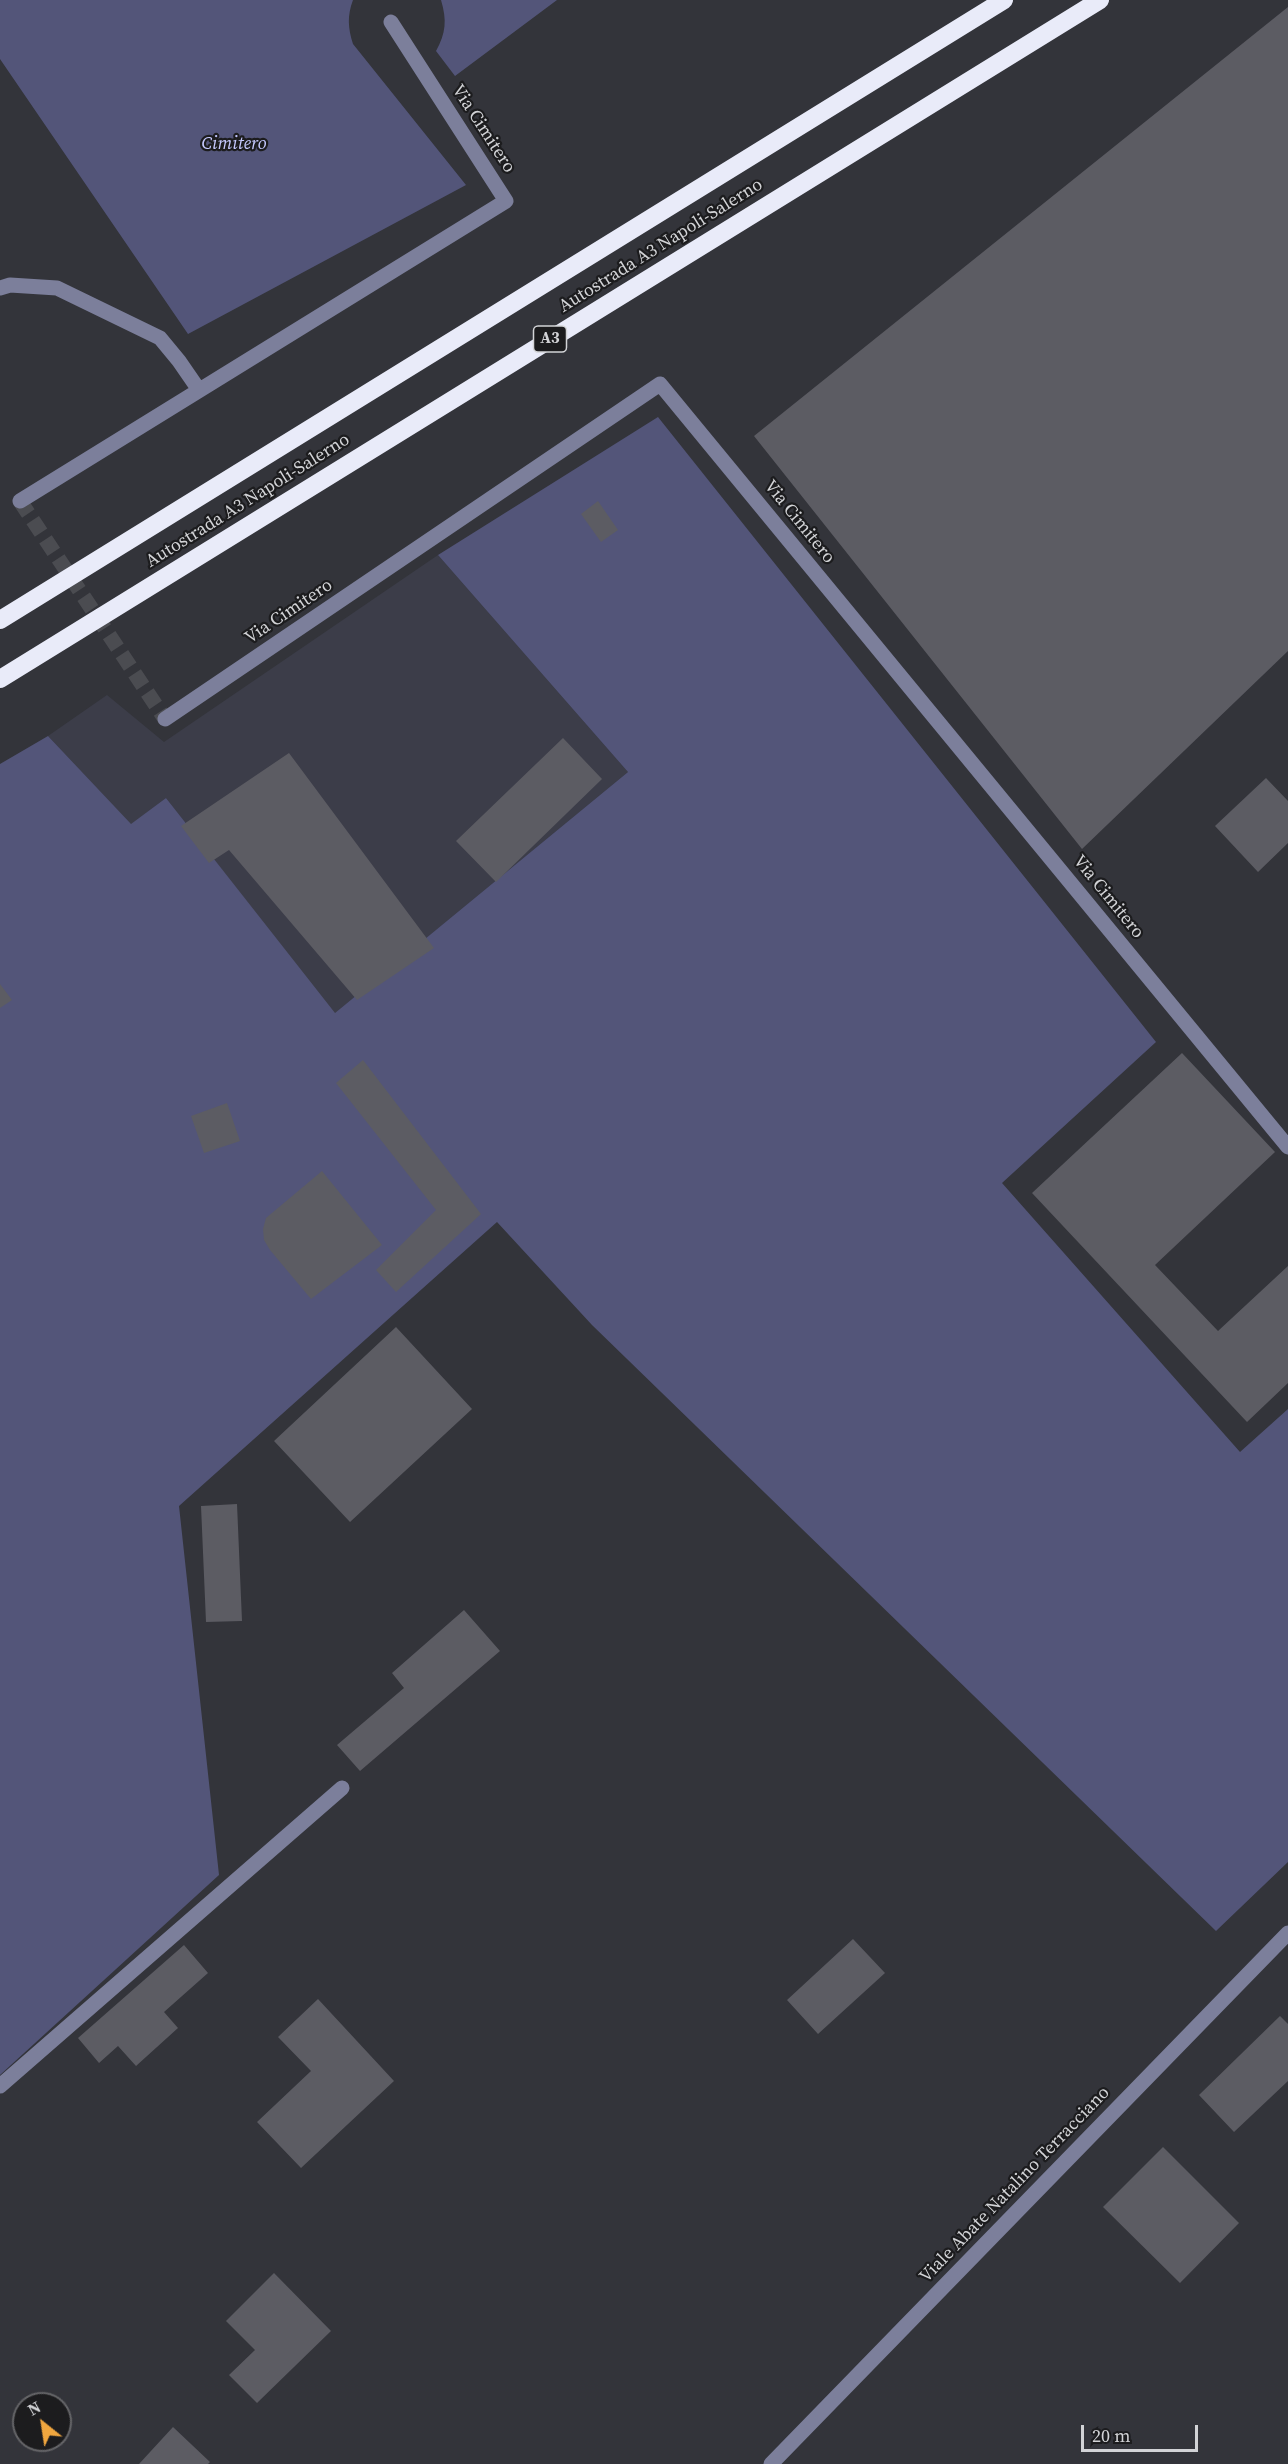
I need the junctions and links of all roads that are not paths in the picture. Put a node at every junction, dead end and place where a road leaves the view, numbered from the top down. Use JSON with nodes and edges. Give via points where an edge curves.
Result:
{"nodes":[{"id":1,"x":1004,"y":0,"type":"edge"},
{"id":2,"x":1100,"y":0,"type":"edge"},
{"id":3,"x":391,"y":22,"type":"dead end"},
{"id":4,"x":0,"y":288,"type":"edge"},
{"id":5,"x":199,"y":390,"type":"junction"},
{"id":6,"x":20,"y":501,"type":"dead end"},
{"id":7,"x":0,"y":620,"type":"edge"},
{"id":8,"x":0,"y":679,"type":"edge"},
{"id":9,"x":165,"y":719,"type":"dead end"},
{"id":10,"x":1288,"y":1147,"type":"edge"},
{"id":11,"x":342,"y":1788,"type":"dead end"},
{"id":12,"x":1285,"y":1942,"type":"edge"},
{"id":13,"x":0,"y":2086,"type":"edge"},
{"id":14,"x":771,"y":2464,"type":"edge"}],
"edges":[{"from":1,"to":7,"type":"highway","name":"Autostrada A3 Napoli-Salerno"},
{"from":2,"to":8,"type":"highway","name":"Autostrada A3 Napoli-Salerno","number":"A3"},
{"from":3,"to":5,"type":"street","name":"Via Cimitero","via":[[506,201]]},
{"from":4,"to":5,"type":"street","via":[[57,288],[160,338]]},
{"from":5,"to":6,"type":"street","name":"Via Cimitero"},
{"from":9,"to":10,"type":"street","name":"Via Cimitero","via":[[660,384]]},
{"from":11,"to":13,"type":"street"},
{"from":12,"to":14,"type":"street","name":"Viale Abate Natalino Terracciano"}]}
